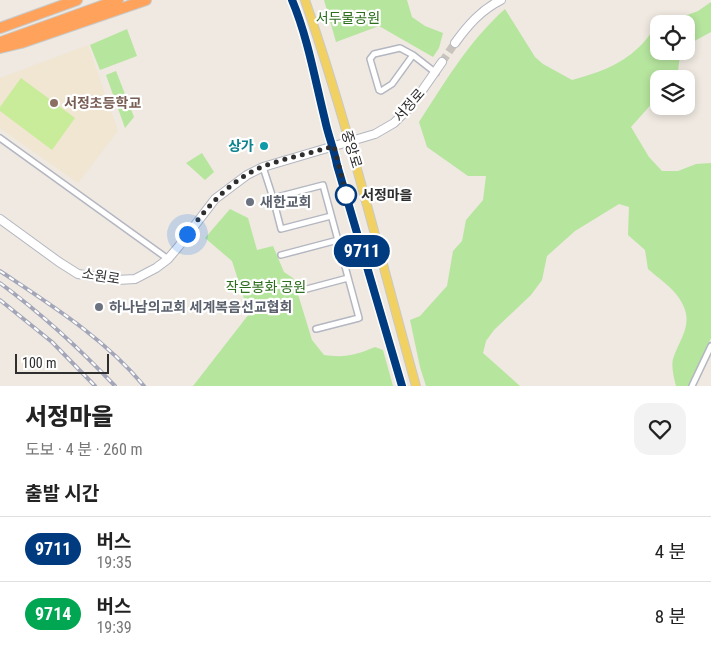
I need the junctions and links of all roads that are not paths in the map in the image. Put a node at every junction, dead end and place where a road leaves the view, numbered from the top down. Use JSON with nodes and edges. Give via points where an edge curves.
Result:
{"nodes":[{"id":1,"x":56,"y":0,"type":"edge"},
{"id":2,"x":77,"y":0,"type":"edge"},
{"id":3,"x":118,"y":0,"type":"edge"},
{"id":4,"x":146,"y":0,"type":"edge"},
{"id":5,"x":292,"y":0,"type":"edge"},
{"id":6,"x":305,"y":0,"type":"edge"},
{"id":7,"x":501,"y":0,"type":"edge"},
{"id":8,"x":0,"y":22,"type":"edge"},
{"id":9,"x":0,"y":28,"type":"edge"},
{"id":10,"x":0,"y":42,"type":"edge"},
{"id":11,"x":455,"y":43,"type":"tunnel mouth"},
{"id":12,"x":0,"y":48,"type":"edge"},
{"id":13,"x":413,"y":55,"type":"junction"},
{"id":14,"x":442,"y":62,"type":"tunnel mouth"},
{"id":15,"x":436,"y":73,"type":"junction"},
{"id":16,"x":0,"y":138,"type":"edge"},
{"id":17,"x":350,"y":141,"type":"junction"},
{"id":18,"x":334,"y":146,"type":"junction"},
{"id":19,"x":263,"y":166,"type":"junction"},
{"id":20,"x":272,"y":198,"type":"junction"},
{"id":21,"x":331,"y":216,"type":"junction"},
{"id":22,"x":0,"y":219,"type":"edge"},
{"id":23,"x":338,"y":240,"type":"junction"},
{"id":24,"x":281,"y":255,"type":"dead end"},
{"id":25,"x":168,"y":259,"type":"junction"},
{"id":26,"x":348,"y":278,"type":"junction"},
{"id":27,"x":304,"y":290,"type":"dead end"},
{"id":28,"x":316,"y":329,"type":"dead end"},
{"id":29,"x":711,"y":346,"type":"edge"},
{"id":30,"x":402,"y":386,"type":"edge"},
{"id":31,"x":416,"y":386,"type":"edge"},
{"id":32,"x":692,"y":386,"type":"edge"}],
"edges":[{"from":1,"to":8,"type":"highway"},
{"from":2,"to":9,"type":"highway"},
{"from":3,"to":10,"type":"highway"},
{"from":4,"to":12,"type":"highway"},
{"from":5,"to":18,"type":"main road","name":"중앙로","via":[[303,25],[326,126]]},
{"from":6,"to":17,"type":"main road","name":"중앙로"},
{"from":7,"to":11,"type":"main road","via":[[489,6],[465,28]]},
{"from":13,"to":13,"type":"street","name":"서정로","via":[[392,84],[379,90],[371,66],[372,56],[400,48]]},
{"from":13,"to":15,"type":"street","name":"서정로"},
{"from":14,"to":15,"type":"main road","name":"서정로"},
{"from":15,"to":17,"type":"main road","name":"서정로","via":[[394,123],[375,134]]},
{"from":16,"to":25,"type":"street"},
{"from":17,"to":18,"type":"main road","name":"소원로"},
{"from":17,"to":31,"type":"main road","name":"중앙로"},
{"from":18,"to":19,"type":"main road","name":"소원로"},
{"from":18,"to":30,"type":"main road","name":"중앙로"},
{"from":19,"to":20,"type":"street"},
{"from":19,"to":25,"type":"main road","name":"소원로","via":[[215,199]]},
{"from":20,"to":21,"type":"street","via":[[281,229]]},
{"from":20,"to":21,"type":"street","via":[[323,185]]},
{"from":21,"to":23,"type":"street"},
{"from":22,"to":25,"type":"main road","name":"소원로","via":[[78,274],[117,280],[135,279]]},
{"from":23,"to":24,"type":"street"},
{"from":23,"to":26,"type":"street"},
{"from":26,"to":27,"type":"street"},
{"from":26,"to":28,"type":"street","via":[[359,318]]},
{"from":29,"to":32,"type":"street"}]}
